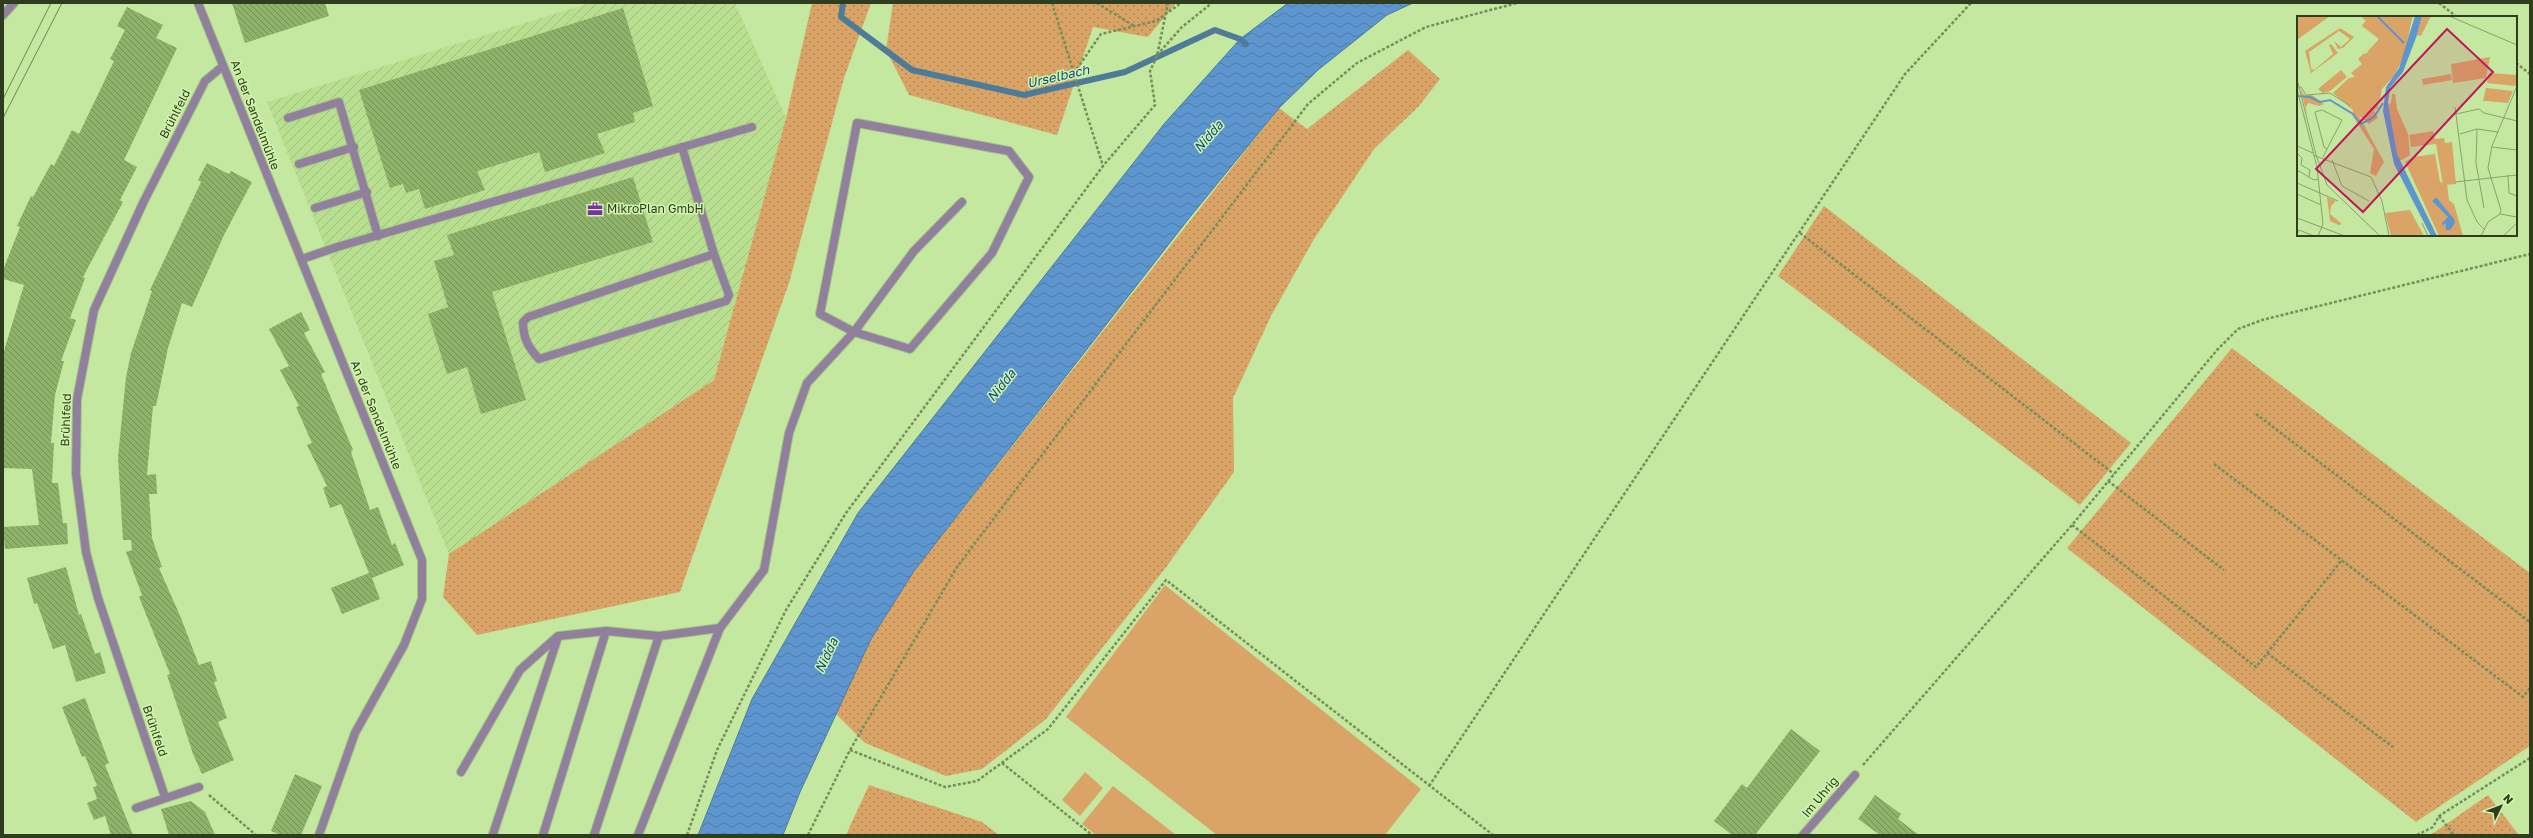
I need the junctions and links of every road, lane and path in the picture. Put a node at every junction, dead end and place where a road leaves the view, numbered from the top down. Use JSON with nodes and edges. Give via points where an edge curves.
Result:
{"nodes":[{"id":1,"x":14,"y":3,"type":"edge"},
{"id":2,"x":198,"y":3,"type":"edge"},
{"id":3,"x":1052,"y":3,"type":"edge"},
{"id":4,"x":1097,"y":3,"type":"edge"},
{"id":5,"x":1168,"y":3,"type":"edge"},
{"id":6,"x":1181,"y":3,"type":"edge"},
{"id":7,"x":1212,"y":3,"type":"edge"},
{"id":8,"x":1517,"y":3,"type":"edge"},
{"id":9,"x":1971,"y":3,"type":"edge"},
{"id":10,"x":2439,"y":3,"type":"edge"},
{"id":11,"x":1167,"y":12,"type":"junction"},
{"id":12,"x":3,"y":15,"type":"edge"},
{"id":13,"x":2456,"y":16,"type":"edge"},
{"id":14,"x":1134,"y":26,"type":"junction"},
{"id":15,"x":1157,"y":56,"type":"junction"},
{"id":16,"x":2517,"y":64,"type":"edge"},
{"id":17,"x":223,"y":66,"type":"junction"},
{"id":18,"x":1074,"y":74,"type":"junction"},
{"id":19,"x":2530,"y":74,"type":"edge"},
{"id":20,"x":288,"y":118,"type":"dead end"},
{"id":21,"x":752,"y":127,"type":"dead end"},
{"id":22,"x":354,"y":147,"type":"junction"},
{"id":23,"x":682,"y":147,"type":"junction"},
{"id":24,"x":299,"y":164,"type":"dead end"},
{"id":25,"x":1104,"y":166,"type":"junction"},
{"id":26,"x":367,"y":192,"type":"junction"},
{"id":27,"x":962,"y":202,"type":"dead end"},
{"id":28,"x":315,"y":208,"type":"dead end"},
{"id":29,"x":1800,"y":233,"type":"junction"},
{"id":30,"x":378,"y":236,"type":"junction"},
{"id":31,"x":714,"y":254,"type":"junction"},
{"id":32,"x":2530,"y":254,"type":"edge"},
{"id":33,"x":302,"y":259,"type":"junction"},
{"id":34,"x":854,"y":332,"type":"junction"},
{"id":35,"x":2256,"y":414,"type":"dead end"},
{"id":36,"x":2214,"y":464,"type":"dead end"},
{"id":37,"x":2114,"y":474,"type":"junction"},
{"id":38,"x":2108,"y":482,"type":"junction"},
{"id":39,"x":2072,"y":526,"type":"junction"},
{"id":40,"x":2342,"y":560,"type":"junction"},
{"id":41,"x":2224,"y":570,"type":"dead end"},
{"id":42,"x":2530,"y":622,"type":"edge"},
{"id":43,"x":720,"y":628,"type":"junction"},
{"id":44,"x":606,"y":631,"type":"junction"},
{"id":45,"x":558,"y":636,"type":"junction"},
{"id":46,"x":659,"y":636,"type":"junction"},
{"id":47,"x":2267,"y":653,"type":"junction"},
{"id":48,"x":2530,"y":688,"type":"edge"},
{"id":49,"x":2393,"y":747,"type":"dead end"},
{"id":50,"x":850,"y":750,"type":"junction"},
{"id":51,"x":2530,"y":758,"type":"edge"},
{"id":52,"x":1002,"y":763,"type":"junction"},
{"id":53,"x":461,"y":772,"type":"dead end"},
{"id":54,"x":1855,"y":775,"type":"joint"},
{"id":55,"x":1429,"y":786,"type":"junction"},
{"id":56,"x":198,"y":787,"type":"joint"},
{"id":57,"x":165,"y":797,"type":"junction"},
{"id":58,"x":136,"y":808,"type":"dead end"},
{"id":59,"x":2439,"y":816,"type":"junction"},
{"id":60,"x":493,"y":834,"type":"dead end"},
{"id":61,"x":256,"y":835,"type":"edge"},
{"id":62,"x":319,"y":835,"type":"edge"},
{"id":63,"x":543,"y":835,"type":"edge"},
{"id":64,"x":594,"y":835,"type":"edge"},
{"id":65,"x":638,"y":835,"type":"edge"},
{"id":66,"x":687,"y":835,"type":"edge"},
{"id":67,"x":808,"y":835,"type":"edge"},
{"id":68,"x":1092,"y":835,"type":"edge"},
{"id":69,"x":1493,"y":835,"type":"edge"},
{"id":70,"x":1803,"y":835,"type":"edge"},
{"id":71,"x":2417,"y":835,"type":"edge"},
{"id":72,"x":2454,"y":835,"type":"edge"}],
"edges":[{"from":1,"to":12,"type":"street"},
{"from":2,"to":17,"type":"street","name":"An der Sandelmühle"},
{"from":3,"to":18,"type":"path"},
{"from":4,"to":14,"type":"path"},
{"from":5,"to":11,"type":"path"},
{"from":6,"to":11,"type":"path"},
{"from":7,"to":15,"type":"path","via":[[1182,27]]},
{"from":8,"to":50,"type":"path","via":[[1426,27],[1357,63],[1308,104],[957,567]]},
{"from":9,"to":29,"type":"path","via":[[1905,74]]},
{"from":10,"to":13,"type":"path"},
{"from":11,"to":14,"type":"path","via":[[1156,21]]},
{"from":11,"to":15,"type":"path"},
{"from":14,"to":18,"type":"path","via":[[1101,34]]},
{"from":15,"to":25,"type":"path","via":[[1150,71],[1155,104]]},
{"from":16,"to":19,"type":"path"},
{"from":17,"to":33,"type":"street","name":"An der Sandelmühle"},
{"from":17,"to":57,"type":"street","name":"Brühlfeld","via":[[206,81],[143,203],[94,310],[77,399],[76,474],[86,552],[98,598]]},
{"from":18,"to":25,"type":"path"},
{"from":20,"to":22,"type":"street","via":[[339,102]]},
{"from":21,"to":23,"type":"street"},
{"from":22,"to":24,"type":"street"},
{"from":22,"to":26,"type":"street"},
{"from":23,"to":30,"type":"street"},
{"from":23,"to":31,"type":"street"},
{"from":25,"to":66,"type":"path","via":[[838,526],[786,610],[720,743]]},
{"from":26,"to":28,"type":"street"},
{"from":26,"to":30,"type":"street"},
{"from":27,"to":34,"type":"street","via":[[914,251]]},
{"from":29,"to":37,"type":"path"},
{"from":29,"to":55,"type":"path"},
{"from":30,"to":33,"type":"street"},
{"from":31,"to":31,"type":"street","via":[[729,295],[726,301],[539,359],[523,335],[523,322],[528,317]]},
{"from":32,"to":37,"type":"path","via":[[2262,320],[2238,329],[2217,350]]},
{"from":33,"to":62,"type":"street","name":"An der Sandelmühle","via":[[422,560],[422,599],[404,645],[355,733]]},
{"from":34,"to":34,"type":"street","via":[[820,314],[857,123],[1009,151],[1029,177],[992,253],[910,349]]},
{"from":34,"to":43,"type":"street","via":[[807,383],[789,433],[764,570]]},
{"from":35,"to":42,"type":"path"},
{"from":36,"to":40,"type":"path"},
{"from":37,"to":38,"type":"path"},
{"from":38,"to":39,"type":"path"},
{"from":38,"to":41,"type":"path"},
{"from":39,"to":47,"type":"path","via":[[2256,667]]},
{"from":39,"to":54,"type":"path"},
{"from":40,"to":47,"type":"path"},
{"from":40,"to":48,"type":"path","via":[[2523,697]]},
{"from":43,"to":46,"type":"street"},
{"from":43,"to":65,"type":"street"},
{"from":44,"to":45,"type":"street"},
{"from":44,"to":46,"type":"street"},
{"from":44,"to":63,"type":"street"},
{"from":45,"to":53,"type":"street","via":[[520,670]]},
{"from":45,"to":60,"type":"street"},
{"from":46,"to":64,"type":"street"},
{"from":47,"to":49,"type":"path"},
{"from":50,"to":52,"type":"path","via":[[945,787],[977,781]]},
{"from":50,"to":67,"type":"path"},
{"from":51,"to":59,"type":"path"},
{"from":52,"to":55,"type":"path","via":[[1048,729],[1166,580]]},
{"from":52,"to":68,"type":"path"},
{"from":54,"to":70,"type":"street","name":"Im Uhrig"},
{"from":55,"to":69,"type":"path"},
{"from":56,"to":57,"type":"street"},
{"from":56,"to":61,"type":"path"},
{"from":57,"to":58,"type":"street"},
{"from":59,"to":71,"type":"path","via":[[2432,827]]},
{"from":59,"to":72,"type":"path"}]}
